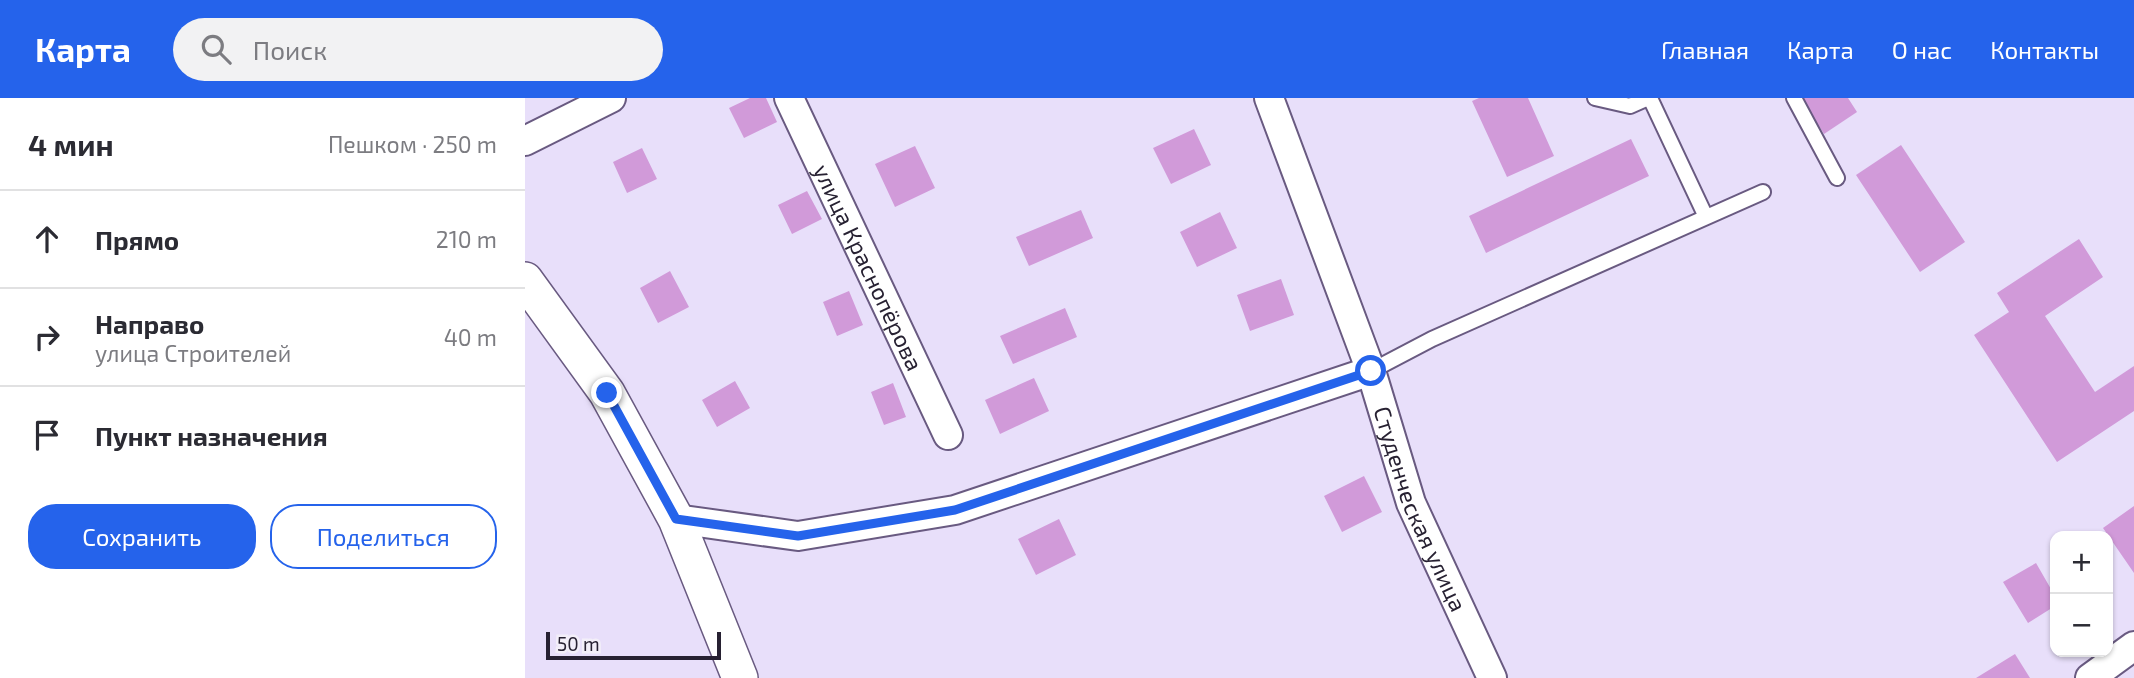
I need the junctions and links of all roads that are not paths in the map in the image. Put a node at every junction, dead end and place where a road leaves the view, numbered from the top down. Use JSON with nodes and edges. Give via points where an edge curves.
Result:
{"nodes":[{"id":1,"x":611,"y":98,"type":"edge"},
{"id":2,"x":789,"y":98,"type":"edge"},
{"id":3,"x":1269,"y":98,"type":"edge"},
{"id":4,"x":1595,"y":98,"type":"edge"},
{"id":5,"x":1649,"y":98,"type":"edge"},
{"id":6,"x":1794,"y":98,"type":"edge"},
{"id":7,"x":525,"y":141,"type":"edge"},
{"id":8,"x":1837,"y":177,"type":"dead end"},
{"id":9,"x":1763,"y":191,"type":"dead end"},
{"id":10,"x":1706,"y":217,"type":"junction"},
{"id":11,"x":525,"y":280,"type":"edge"},
{"id":12,"x":1371,"y":371,"type":"junction"},
{"id":13,"x":949,"y":435,"type":"dead end"},
{"id":14,"x":676,"y":519,"type":"junction"},
{"id":15,"x":2134,"y":646,"type":"edge"},
{"id":16,"x":740,"y":678,"type":"edge"},
{"id":17,"x":1492,"y":678,"type":"edge"},
{"id":18,"x":2090,"y":678,"type":"edge"}],
"edges":[{"from":1,"to":7,"type":"street"},
{"from":2,"to":13,"type":"street","name":"улица Краснопёрова"},
{"from":3,"to":12,"type":"street","name":"Студенческая улица"},
{"from":4,"to":5,"type":"lane","via":[[1630,106]]},
{"from":5,"to":10,"type":"lane"},
{"from":6,"to":8,"type":"lane"},
{"from":9,"to":10,"type":"lane"},
{"from":10,"to":12,"type":"lane","via":[[1432,339]]},
{"from":11,"to":14,"type":"street","via":[[607,393]]},
{"from":12,"to":14,"type":"street","via":[[955,510],[798,536]]},
{"from":12,"to":17,"type":"street","name":"Студенческая улица","via":[[1411,503]]},
{"from":14,"to":16,"type":"street"},
{"from":15,"to":18,"type":"street"}]}
